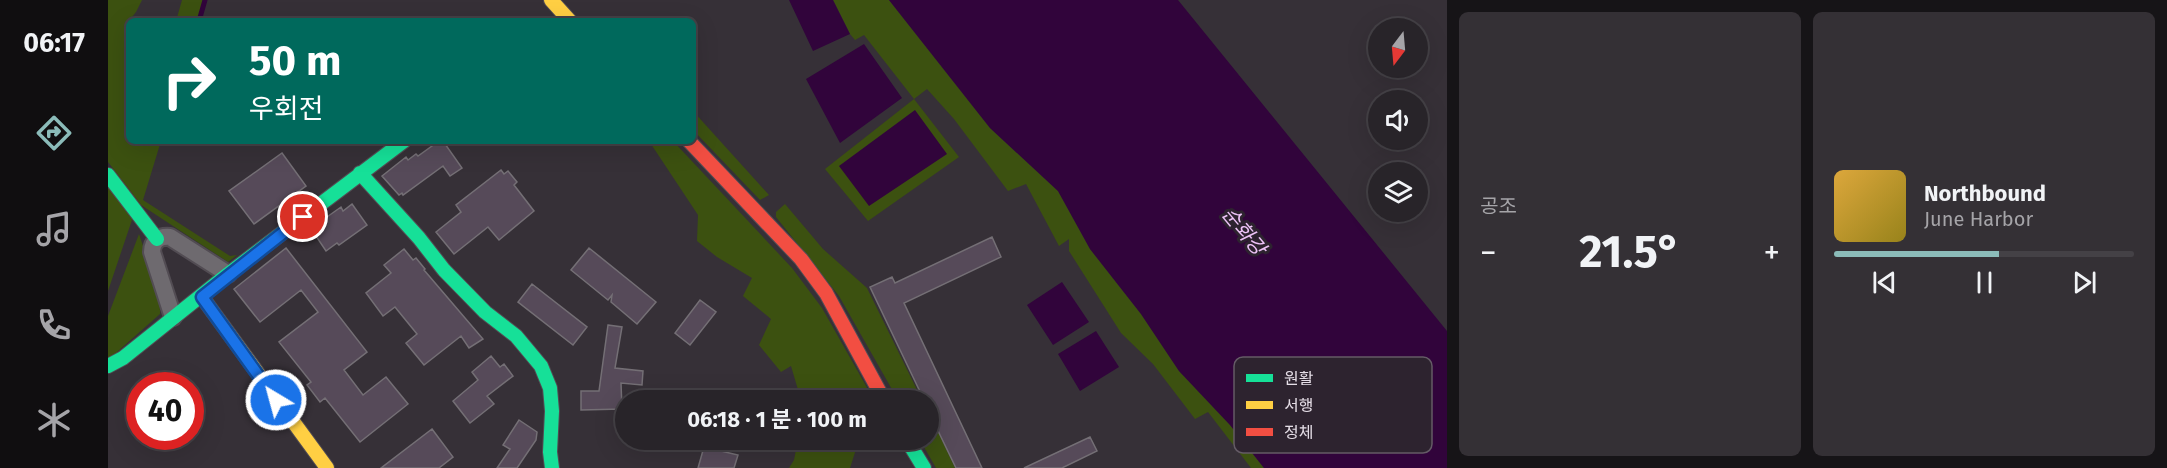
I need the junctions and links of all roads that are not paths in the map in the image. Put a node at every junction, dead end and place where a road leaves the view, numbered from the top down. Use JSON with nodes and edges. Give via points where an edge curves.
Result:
{"nodes":[{"id":1,"x":551,"y":0,"type":"edge"},
{"id":2,"x":564,"y":18,"type":"edge"},
{"id":3,"x":400,"y":144,"type":"edge"},
{"id":4,"x":692,"y":144,"type":"edge"},
{"id":5,"x":360,"y":173,"type":"junction"},
{"id":6,"x":108,"y":175,"type":"edge"},
{"id":7,"x":157,"y":239,"type":"junction"},
{"id":8,"x":228,"y":274,"type":"junction"},
{"id":9,"x":202,"y":297,"type":"junction"},
{"id":10,"x":173,"y":317,"type":"junction"},
{"id":11,"x":108,"y":366,"type":"edge"},
{"id":12,"x":879,"y":390,"type":"edge"},
{"id":13,"x":913,"y":450,"type":"edge"},
{"id":14,"x":327,"y":468,"type":"edge"},
{"id":15,"x":552,"y":468,"type":"edge"},
{"id":16,"x":924,"y":468,"type":"edge"}],
"edges":[{"from":1,"to":2,"type":"street"},
{"from":3,"to":5,"type":"street"},
{"from":4,"to":12,"type":"street","via":[[801,259],[826,293]]},
{"from":5,"to":8,"type":"street"},
{"from":5,"to":15,"type":"street","via":[[444,270],[485,312],[516,336],[541,366],[550,388]]},
{"from":6,"to":7,"type":"street"},
{"from":7,"to":8,"type":"street","via":[[170,237]]},
{"from":7,"to":10,"type":"street","via":[[152,252]]},
{"from":8,"to":9,"type":"street"},
{"from":9,"to":10,"type":"street"},
{"from":9,"to":14,"type":"street"},
{"from":10,"to":11,"type":"street"},
{"from":13,"to":16,"type":"street"}]}
